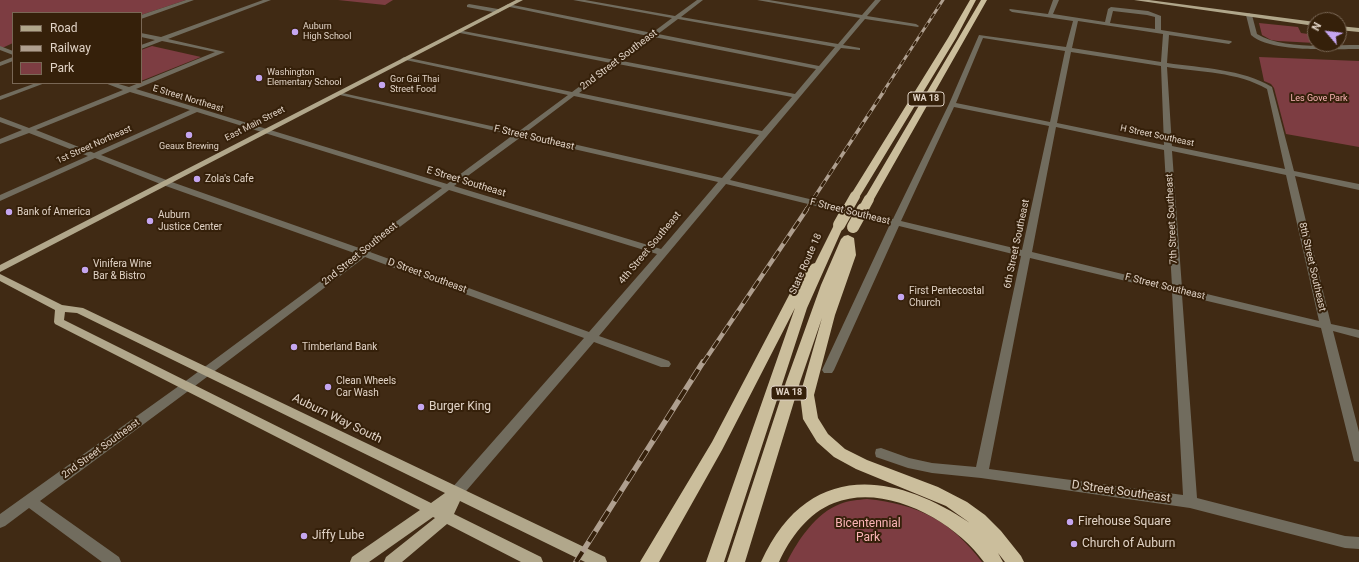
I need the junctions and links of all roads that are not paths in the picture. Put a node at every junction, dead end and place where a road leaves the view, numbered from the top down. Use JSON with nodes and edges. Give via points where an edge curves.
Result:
{"nodes":[{"id":1,"x":191,"y":0,"type":"edge"},
{"id":2,"x":268,"y":0,"type":"edge"},
{"id":3,"x":520,"y":0,"type":"edge"},
{"id":4,"x":576,"y":0,"type":"edge"},
{"id":5,"x":700,"y":0,"type":"edge"},
{"id":6,"x":760,"y":0,"type":"edge"},
{"id":7,"x":878,"y":0,"type":"edge"},
{"id":8,"x":973,"y":0,"type":"edge"},
{"id":9,"x":984,"y":0,"type":"edge"},
{"id":10,"x":1056,"y":0,"type":"edge"},
{"id":11,"x":1137,"y":0,"type":"edge"},
{"id":12,"x":598,"y":2,"type":"edge"},
{"id":13,"x":469,"y":6,"type":"dead end"},
{"id":14,"x":508,"y":6,"type":"junction"},
{"id":15,"x":1012,"y":10,"type":"dead end"},
{"id":16,"x":498,"y":11,"type":"junction"},
{"id":17,"x":1249,"y":15,"type":"junction"},
{"id":18,"x":1050,"y":16,"type":"junction"},
{"id":19,"x":142,"y":17,"type":"edge"},
{"id":20,"x":864,"y":17,"type":"junction"},
{"id":21,"x":676,"y":18,"type":"junction"},
{"id":22,"x":1076,"y":19,"type":"junction"},
{"id":23,"x":1307,"y":23,"type":"edge"},
{"id":24,"x":1107,"y":24,"type":"junction"},
{"id":25,"x":916,"y":26,"type":"dead end"},
{"id":26,"x":1347,"y":29,"type":"edge"},
{"id":27,"x":1359,"y":30,"type":"edge"},
{"id":28,"x":458,"y":32,"type":"junction"},
{"id":29,"x":1162,"y":32,"type":"junction"},
{"id":30,"x":654,"y":34,"type":"junction"},
{"id":31,"x":142,"y":35,"type":"edge"},
{"id":32,"x":162,"y":39,"type":"junction"},
{"id":33,"x":1229,"y":42,"type":"dead end"},
{"id":34,"x":839,"y":46,"type":"junction"},
{"id":35,"x":142,"y":47,"type":"edge"},
{"id":36,"x":1359,"y":47,"type":"edge"},
{"id":37,"x":0,"y":48,"type":"edge"},
{"id":38,"x":858,"y":49,"type":"dead end"},
{"id":39,"x":1068,"y":50,"type":"junction"},
{"id":40,"x":12,"y":53,"type":"edge"},
{"id":41,"x":12,"y":59,"type":"edge"},
{"id":42,"x":404,"y":59,"type":"junction"},
{"id":43,"x":618,"y":61,"type":"junction"},
{"id":44,"x":0,"y":64,"type":"edge"},
{"id":45,"x":1164,"y":65,"type":"junction"},
{"id":46,"x":821,"y":68,"type":"junction"},
{"id":47,"x":39,"y":84,"type":"edge"},
{"id":48,"x":111,"y":84,"type":"edge"},
{"id":49,"x":129,"y":90,"type":"junction"},
{"id":50,"x":340,"y":93,"type":"junction"},
{"id":51,"x":574,"y":94,"type":"junction"},
{"id":52,"x":797,"y":96,"type":"junction"},
{"id":53,"x":0,"y":98,"type":"edge"},
{"id":54,"x":952,"y":104,"type":"junction"},
{"id":55,"x":196,"y":110,"type":"junction"},
{"id":56,"x":0,"y":119,"type":"edge"},
{"id":57,"x":1053,"y":125,"type":"junction"},
{"id":58,"x":30,"y":130,"type":"junction"},
{"id":59,"x":264,"y":132,"type":"junction"},
{"id":60,"x":519,"y":134,"type":"junction"},
{"id":61,"x":765,"y":134,"type":"junction"},
{"id":62,"x":0,"y":142,"type":"edge"},
{"id":63,"x":1168,"y":148,"type":"junction"},
{"id":64,"x":96,"y":155,"type":"junction"},
{"id":65,"x":1289,"y":173,"type":"junction"},
{"id":66,"x":724,"y":181,"type":"junction"},
{"id":67,"x":166,"y":183,"type":"junction"},
{"id":68,"x":446,"y":188,"type":"junction"},
{"id":69,"x":1359,"y":188,"type":"edge"},
{"id":70,"x":0,"y":198,"type":"edge"},
{"id":71,"x":895,"y":223,"type":"junction"},
{"id":72,"x":847,"y":230,"type":"junction"},
{"id":73,"x":364,"y":253,"type":"junction"},
{"id":74,"x":663,"y":253,"type":"junction"},
{"id":75,"x":1026,"y":254,"type":"junction"},
{"id":76,"x":821,"y":261,"type":"junction"},
{"id":77,"x":0,"y":269,"type":"edge"},
{"id":78,"x":0,"y":277,"type":"edge"},
{"id":79,"x":1176,"y":290,"type":"junction"},
{"id":80,"x":60,"y":308,"type":"junction"},
{"id":81,"x":1326,"y":326,"type":"junction"},
{"id":82,"x":1359,"y":334,"type":"edge"},
{"id":83,"x":592,"y":337,"type":"junction"},
{"id":84,"x":665,"y":364,"type":"dead end"},
{"id":85,"x":828,"y":370,"type":"dead end"},
{"id":86,"x":206,"y":371,"type":"junction"},
{"id":87,"x":187,"y":386,"type":"junction"},
{"id":88,"x":881,"y":453,"type":"dead end"},
{"id":89,"x":1359,"y":457,"type":"edge"},
{"id":90,"x":980,"y":473,"type":"junction"},
{"id":91,"x":456,"y":493,"type":"junction"},
{"id":92,"x":30,"y":501,"type":"junction"},
{"id":93,"x":1190,"y":502,"type":"junction"},
{"id":94,"x":432,"y":509,"type":"junction"},
{"id":95,"x":446,"y":516,"type":"junction"},
{"id":96,"x":0,"y":522,"type":"edge"},
{"id":97,"x":1359,"y":543,"type":"edge"},
{"id":98,"x":114,"y":562,"type":"edge"},
{"id":99,"x":357,"y":562,"type":"edge"},
{"id":100,"x":391,"y":562,"type":"edge"},
{"id":101,"x":536,"y":562,"type":"edge"},
{"id":102,"x":600,"y":562,"type":"edge"},
{"id":103,"x":649,"y":562,"type":"edge"},
{"id":104,"x":715,"y":562,"type":"edge"},
{"id":105,"x":736,"y":562,"type":"edge"},
{"id":106,"x":770,"y":562,"type":"edge"},
{"id":107,"x":994,"y":562,"type":"edge"},
{"id":108,"x":1015,"y":562,"type":"edge"}],
"edges":[{"from":1,"to":19,"type":"street"},
{"from":2,"to":32,"type":"street"},
{"from":3,"to":14,"type":"main road","name":"East Main Street"},
{"from":4,"to":12,"type":"street"},
{"from":5,"to":21,"type":"street","name":"2nd Street Southeast"},
{"from":6,"to":20,"type":"street"},
{"from":7,"to":20,"type":"street","name":"4th Street Southeast"},
{"from":8,"to":72,"type":"highway","name":"State Route 18","number":"WA 18","bridge":true,"via":[[855,196]]},
{"from":9,"to":72,"type":"highway","name":"State Route 18","number":"WA 18","bridge":true,"via":[[869,199]]},
{"from":10,"to":18,"type":"street"},
{"from":11,"to":17,"type":"main road"},
{"from":12,"to":21,"type":"street"},
{"from":13,"to":16,"type":"street"},
{"from":14,"to":16,"type":"main road","name":"East Main Street"},
{"from":14,"to":30,"type":"street"},
{"from":15,"to":18,"type":"street"},
{"from":16,"to":28,"type":"main road","name":"East Main Street"},
{"from":17,"to":23,"type":"main road"},
{"from":17,"to":36,"type":"street","via":[[1254,35],[1264,40],[1300,46]]},
{"from":18,"to":22,"type":"street"},
{"from":20,"to":25,"type":"street"},
{"from":20,"to":34,"type":"street","name":"4th Street Southeast"},
{"from":21,"to":30,"type":"street","name":"2nd Street Southeast"},
{"from":21,"to":34,"type":"street"},
{"from":22,"to":24,"type":"street"},
{"from":22,"to":39,"type":"street","name":"6th Street Southeast"},
{"from":24,"to":29,"type":"street"},
{"from":24,"to":29,"type":"street","via":[[1110,9],[1127,10],[1157,15]]},
{"from":26,"to":27,"type":"main road"},
{"from":28,"to":42,"type":"main road","name":"East Main Street"},
{"from":28,"to":43,"type":"street"},
{"from":29,"to":33,"type":"street"},
{"from":29,"to":45,"type":"street","name":"7th Street Southeast"},
{"from":30,"to":43,"type":"street","name":"2nd Street Southeast"},
{"from":30,"to":46,"type":"street"},
{"from":31,"to":32,"type":"street"},
{"from":32,"to":35,"type":"street"},
{"from":32,"to":49,"type":"street","via":[[222,52]]},
{"from":34,"to":38,"type":"street"},
{"from":34,"to":46,"type":"street","name":"4th Street Southeast"},
{"from":37,"to":40,"type":"street"},
{"from":39,"to":45,"type":"street"},
{"from":39,"to":54,"type":"street","via":[[981,36]]},
{"from":39,"to":57,"type":"street","name":"6th Street Southeast"},
{"from":41,"to":44,"type":"street"},
{"from":42,"to":50,"type":"main road","name":"East Main Street"},
{"from":42,"to":51,"type":"street"},
{"from":43,"to":51,"type":"street","name":"2nd Street Southeast"},
{"from":43,"to":52,"type":"street"},
{"from":45,"to":63,"type":"street","name":"7th Street Southeast"},
{"from":45,"to":65,"type":"street","name":"8th Street Southeast","via":[[1243,77],[1261,82],[1270,88]]},
{"from":46,"to":52,"type":"street","name":"4th Street Southeast"},
{"from":47,"to":53,"type":"street"},
{"from":48,"to":49,"type":"street","name":"E Street Northeast"},
{"from":49,"to":55,"type":"street","name":"E Street Northeast"},
{"from":49,"to":58,"type":"street"},
{"from":50,"to":59,"type":"main road","name":"East Main Street"},
{"from":50,"to":60,"type":"street","name":"F Street Southeast"},
{"from":51,"to":60,"type":"street","name":"2nd Street Southeast"},
{"from":51,"to":61,"type":"street"},
{"from":52,"to":61,"type":"street","name":"4th Street Southeast"},
{"from":54,"to":57,"type":"street","name":"H Street Southeast"},
{"from":54,"to":71,"type":"street"},
{"from":55,"to":59,"type":"street","name":"E Street Northeast"},
{"from":55,"to":64,"type":"street","name":"1st Street Northeast"},
{"from":56,"to":58,"type":"street","name":"D Street Southeast"},
{"from":57,"to":63,"type":"street","name":"H Street Southeast"},
{"from":57,"to":75,"type":"street","name":"6th Street Southeast"},
{"from":58,"to":62,"type":"street"},
{"from":58,"to":64,"type":"street","name":"D Street Southeast"},
{"from":59,"to":67,"type":"main road","name":"East Main Street"},
{"from":59,"to":68,"type":"street","name":"E Street Southeast"},
{"from":60,"to":66,"type":"street","name":"F Street Southeast"},
{"from":60,"to":68,"type":"street","name":"2nd Street Southeast"},
{"from":61,"to":66,"type":"street","name":"4th Street Southeast"},
{"from":63,"to":65,"type":"street","name":"H Street Southeast"},
{"from":63,"to":79,"type":"street","name":"7th Street Southeast"},
{"from":64,"to":67,"type":"street","name":"D Street Southeast"},
{"from":64,"to":70,"type":"street","name":"1st Street Northeast"},
{"from":65,"to":69,"type":"street","name":"H Street Southeast"},
{"from":65,"to":81,"type":"street","name":"8th Street Southeast"},
{"from":66,"to":71,"type":"street","name":"F Street Southeast"},
{"from":66,"to":74,"type":"street","name":"4th Street Southeast"},
{"from":67,"to":73,"type":"street","name":"D Street Southeast"},
{"from":67,"to":77,"type":"main road","name":"East Main Street"},
{"from":68,"to":73,"type":"street","name":"2nd Street Southeast","via":[[374,242]]},
{"from":68,"to":74,"type":"street","name":"E Street Southeast"},
{"from":71,"to":75,"type":"street","name":"F Street Southeast"},
{"from":71,"to":85,"type":"street"},
{"from":72,"to":76,"type":"highway","name":"State Route 18","number":"WA 18"},
{"from":72,"to":105,"type":"highway","name":"State Route 18","number":"WA 18","via":[[793,382]]},
{"from":72,"to":108,"type":"highway","via":[[850,255],[829,315],[807,395],[807,408],[815,427],[832,447],[857,463],[931,492],[962,508],[984,525]]},
{"from":73,"to":83,"type":"street","name":"D Street Southeast"},
{"from":73,"to":86,"type":"street","name":"2nd Street Southeast"},
{"from":74,"to":83,"type":"street","name":"4th Street Southeast"},
{"from":75,"to":79,"type":"street","name":"F Street Southeast"},
{"from":75,"to":90,"type":"street","name":"6th Street Southeast"},
{"from":76,"to":103,"type":"highway","via":[[804,278],[717,446]]},
{"from":76,"to":104,"type":"highway","name":"State Route 18","number":"WA 18","via":[[784,356]]},
{"from":78,"to":80,"type":"main road","name":"Auburn Way South"},
{"from":79,"to":81,"type":"street","name":"F Street Southeast"},
{"from":79,"to":93,"type":"street","name":"7th Street Southeast"},
{"from":80,"to":86,"type":"main road","name":"Auburn Way South","via":[[79,310]]},
{"from":80,"to":87,"type":"main road","via":[[59,322]]},
{"from":81,"to":82,"type":"street","name":"F Street Southeast"},
{"from":81,"to":89,"type":"street","name":"8th Street Southeast"},
{"from":83,"to":84,"type":"street","name":"D Street Southeast"},
{"from":83,"to":91,"type":"street","name":"4th Street Southeast"},
{"from":86,"to":87,"type":"street","name":"2nd Street Southeast"},
{"from":86,"to":91,"type":"main road","name":"Auburn Way South"},
{"from":87,"to":92,"type":"street","name":"2nd Street Southeast"},
{"from":87,"to":94,"type":"main road"},
{"from":88,"to":90,"type":"street","name":"D Street Southeast","via":[[908,463]]},
{"from":90,"to":93,"type":"street","name":"D Street Southeast"},
{"from":91,"to":94,"type":"main road"},
{"from":91,"to":95,"type":"main road","name":"4th Street Southeast"},
{"from":91,"to":102,"type":"main road","name":"Auburn Way South"},
{"from":92,"to":96,"type":"street","name":"2nd Street Southeast"},
{"from":92,"to":98,"type":"street"},
{"from":93,"to":97,"type":"street","name":"D Street Southeast","via":[[1345,542]]},
{"from":94,"to":95,"type":"main road"},
{"from":94,"to":99,"type":"main road"},
{"from":95,"to":100,"type":"main road"},
{"from":95,"to":101,"type":"main road"},
{"from":106,"to":107,"type":"highway","via":[[796,520],[807,510],[834,495],[864,491],[896,495],[939,512],[965,530]]}]}
